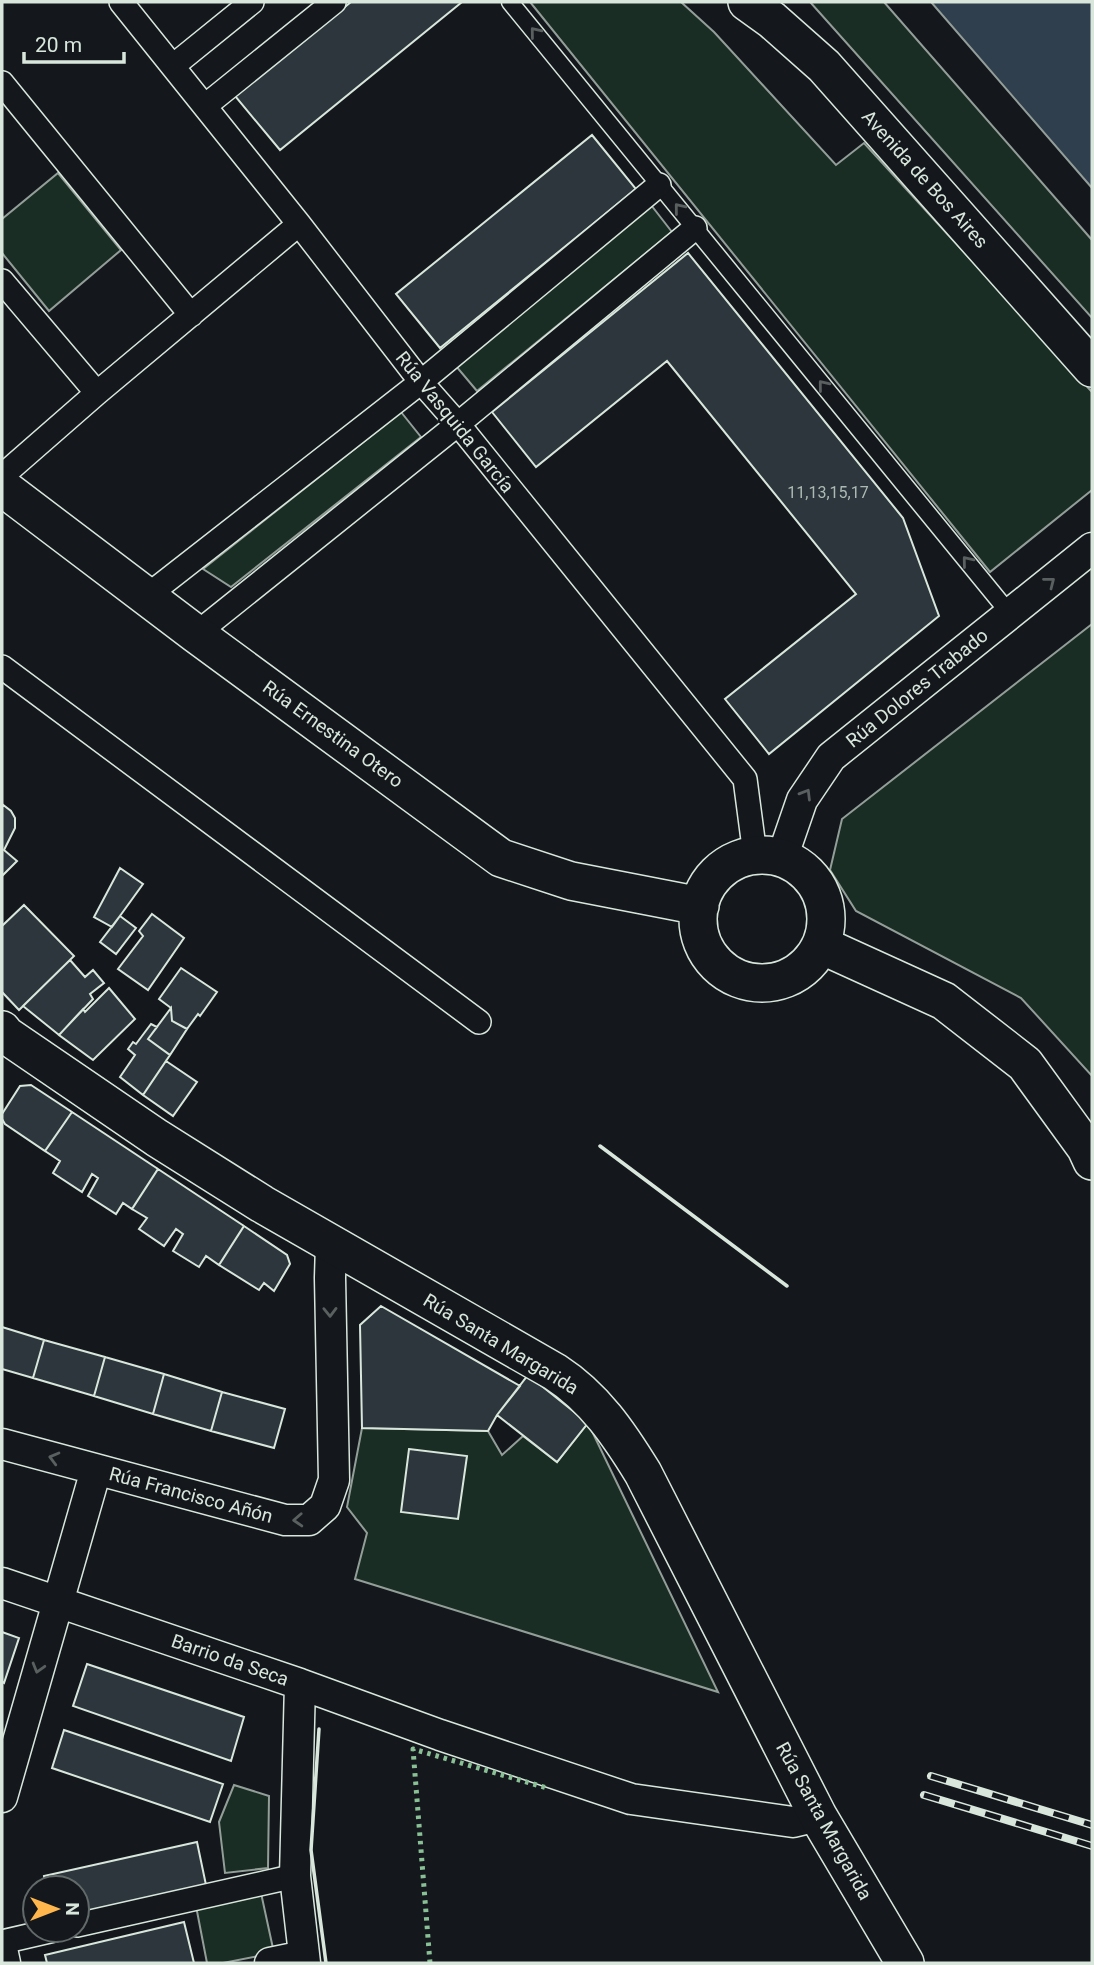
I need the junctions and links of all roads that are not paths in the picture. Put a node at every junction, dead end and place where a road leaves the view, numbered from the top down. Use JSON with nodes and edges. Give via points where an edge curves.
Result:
{"nodes":[{"id":1,"x":121,"y":2,"type":"edge"},
{"id":2,"x":252,"y":2,"type":"edge"},
{"id":3,"x":334,"y":2,"type":"edge"},
{"id":4,"x":510,"y":2,"type":"edge"},
{"id":5,"x":747,"y":2,"type":"edge"},
{"id":6,"x":173,"y":66,"type":"junction"},
{"id":7,"x":2,"y":83,"type":"edge"},
{"id":8,"x":205,"y":106,"type":"junction"},
{"id":9,"x":659,"y":185,"type":"junction"},
{"id":10,"x":299,"y":224,"type":"junction"},
{"id":11,"x":695,"y":228,"type":"junction"},
{"id":12,"x":2,"y":281,"type":"edge"},
{"id":13,"x":191,"y":315,"type":"junction"},
{"id":14,"x":1092,"y":368,"type":"edge"},
{"id":15,"x":421,"y":382,"type":"junction"},
{"id":16,"x":97,"y":393,"type":"junction"},
{"id":17,"x":458,"y":424,"type":"junction"},
{"id":18,"x":2,"y":476,"type":"edge"},
{"id":19,"x":2,"y":487,"type":"edge"},
{"id":20,"x":1092,"y":548,"type":"edge"},
{"id":21,"x":147,"y":596,"type":"junction"},
{"id":22,"x":1010,"y":614,"type":"junction"},
{"id":23,"x":196,"y":634,"type":"junction"},
{"id":24,"x":2,"y":667,"type":"edge"},
{"id":25,"x":768,"y":856,"type":"junction"},
{"id":26,"x":700,"y":906,"type":"junction"},
{"id":27,"x":821,"y":944,"type":"junction"},
{"id":28,"x":479,"y":1022,"type":"dead end"},
{"id":29,"x":3,"y":1036,"type":"edge"},
{"id":30,"x":1092,"y":1161,"type":"edge"},
{"id":31,"x":331,"y":1244,"type":"junction"},
{"id":32,"x":2,"y":1444,"type":"edge"},
{"id":33,"x":96,"y":1470,"type":"junction"},
{"id":34,"x":2,"y":1583,"type":"edge"},
{"id":35,"x":57,"y":1602,"type":"junction"},
{"id":36,"x":300,"y":1684,"type":"junction"},
{"id":37,"x":2,"y":1797,"type":"edge"},
{"id":38,"x":818,"y":1816,"type":"junction"},
{"id":39,"x":295,"y":1876,"type":"junction"},
{"id":40,"x":91,"y":1922,"type":"edge"},
{"id":41,"x":21,"y":1938,"type":"edge"},
{"id":42,"x":2,"y":1942,"type":"edge"},
{"id":43,"x":2,"y":1948,"type":"edge"},
{"id":44,"x":305,"y":1960,"type":"edge"},
{"id":45,"x":5,"y":1963,"type":"edge"},
{"id":46,"x":270,"y":1963,"type":"edge"},
{"id":47,"x":905,"y":1963,"type":"edge"}],
"edges":[{"from":1,"to":6,"type":"street","name":"Rúa Vasquida García"},
{"from":2,"to":6,"type":"street"},
{"from":3,"to":8,"type":"street"},
{"from":9,"to":4,"type":"lane","one_way":true},
{"from":5,"to":14,"type":"street","name":"Avenida de Bos Aires","via":[[824,66]]},
{"from":6,"to":8,"type":"street","name":"Rúa Vasquida García"},
{"from":7,"to":13,"type":"street"},
{"from":8,"to":10,"type":"street","name":"Rúa Vasquida García"},
{"from":11,"to":9,"type":"lane","one_way":true},
{"from":9,"to":15,"type":"street"},
{"from":10,"to":13,"type":"street"},
{"from":10,"to":15,"type":"street","name":"Rúa Vasquida García"},
{"from":11,"to":17,"type":"street"},
{"from":22,"to":11,"type":"lane","one_way":true},
{"from":12,"to":16,"type":"street"},
{"from":13,"to":16,"type":"street"},
{"from":15,"to":17,"type":"street","name":"Rúa Vasquida García"},
{"from":15,"to":21,"type":"street"},
{"from":16,"to":18,"type":"street"},
{"from":17,"to":23,"type":"street"},
{"from":17,"to":25,"type":"street","name":"Rúa Vasquida García","via":[[746,779]]},
{"from":19,"to":21,"type":"street","name":"Rúa Ernestina Otero"},
{"from":22,"to":20,"type":"street","name":"Rúa Dolores Trabado","one_way":true},
{"from":21,"to":23,"type":"street","name":"Rúa Ernestina Otero"},
{"from":25,"to":22,"type":"street","name":"Rúa Dolores Trabado","one_way":true,"via":[[831,757]]},
{"from":23,"to":26,"type":"street","name":"Rúa Ernestina Otero","via":[[501,858],[571,881]]},
{"from":24,"to":28,"type":"street"},
{"from":25,"to":26,"type":"street","via":[[736,861],[719,872]]},
{"from":25,"to":27,"type":"street","via":[[800,867],[816,883],[827,923]]},
{"from":26,"to":27,"type":"street","via":[[699,927],[705,947],[717,964],[753,982],[774,982],[794,975],[810,962]]},
{"from":27,"to":30,"type":"street","via":[[944,1001],[1025,1064]]},
{"from":29,"to":31,"type":"street","name":"Rúa Santa Margarida","via":[[157,1138]]},
{"from":31,"to":33,"type":"street","name":"Rúa Francisco Añón","one_way":true,"via":[[334,1480],[325,1506],[309,1520],[285,1520]]},
{"from":31,"to":38,"type":"street","name":"Rúa Santa Margarida","via":[[571,1382],[604,1415],[643,1473]]},
{"from":33,"to":32,"type":"street","name":"Rúa Francisco Añón","one_way":true},
{"from":33,"to":35,"type":"street"},
{"from":34,"to":35,"type":"street","name":"Barrio da Seca"},
{"from":35,"to":36,"type":"street","name":"Barrio da Seca"},
{"from":35,"to":37,"type":"street","one_way":true},
{"from":36,"to":38,"type":"street","via":[[631,1799],[793,1822]]},
{"from":36,"to":39,"type":"street","name":"Barrio da Seca"},
{"from":38,"to":47,"type":"street","name":"Rúa Santa Margarida"},
{"from":39,"to":40,"type":"street"},
{"from":39,"to":44,"type":"street","name":"Barrio da Seca"},
{"from":41,"to":42,"type":"street"},
{"from":43,"to":45,"type":"street"},
{"from":44,"to":46,"type":"street","name":"Barrio da Seca"}]}
